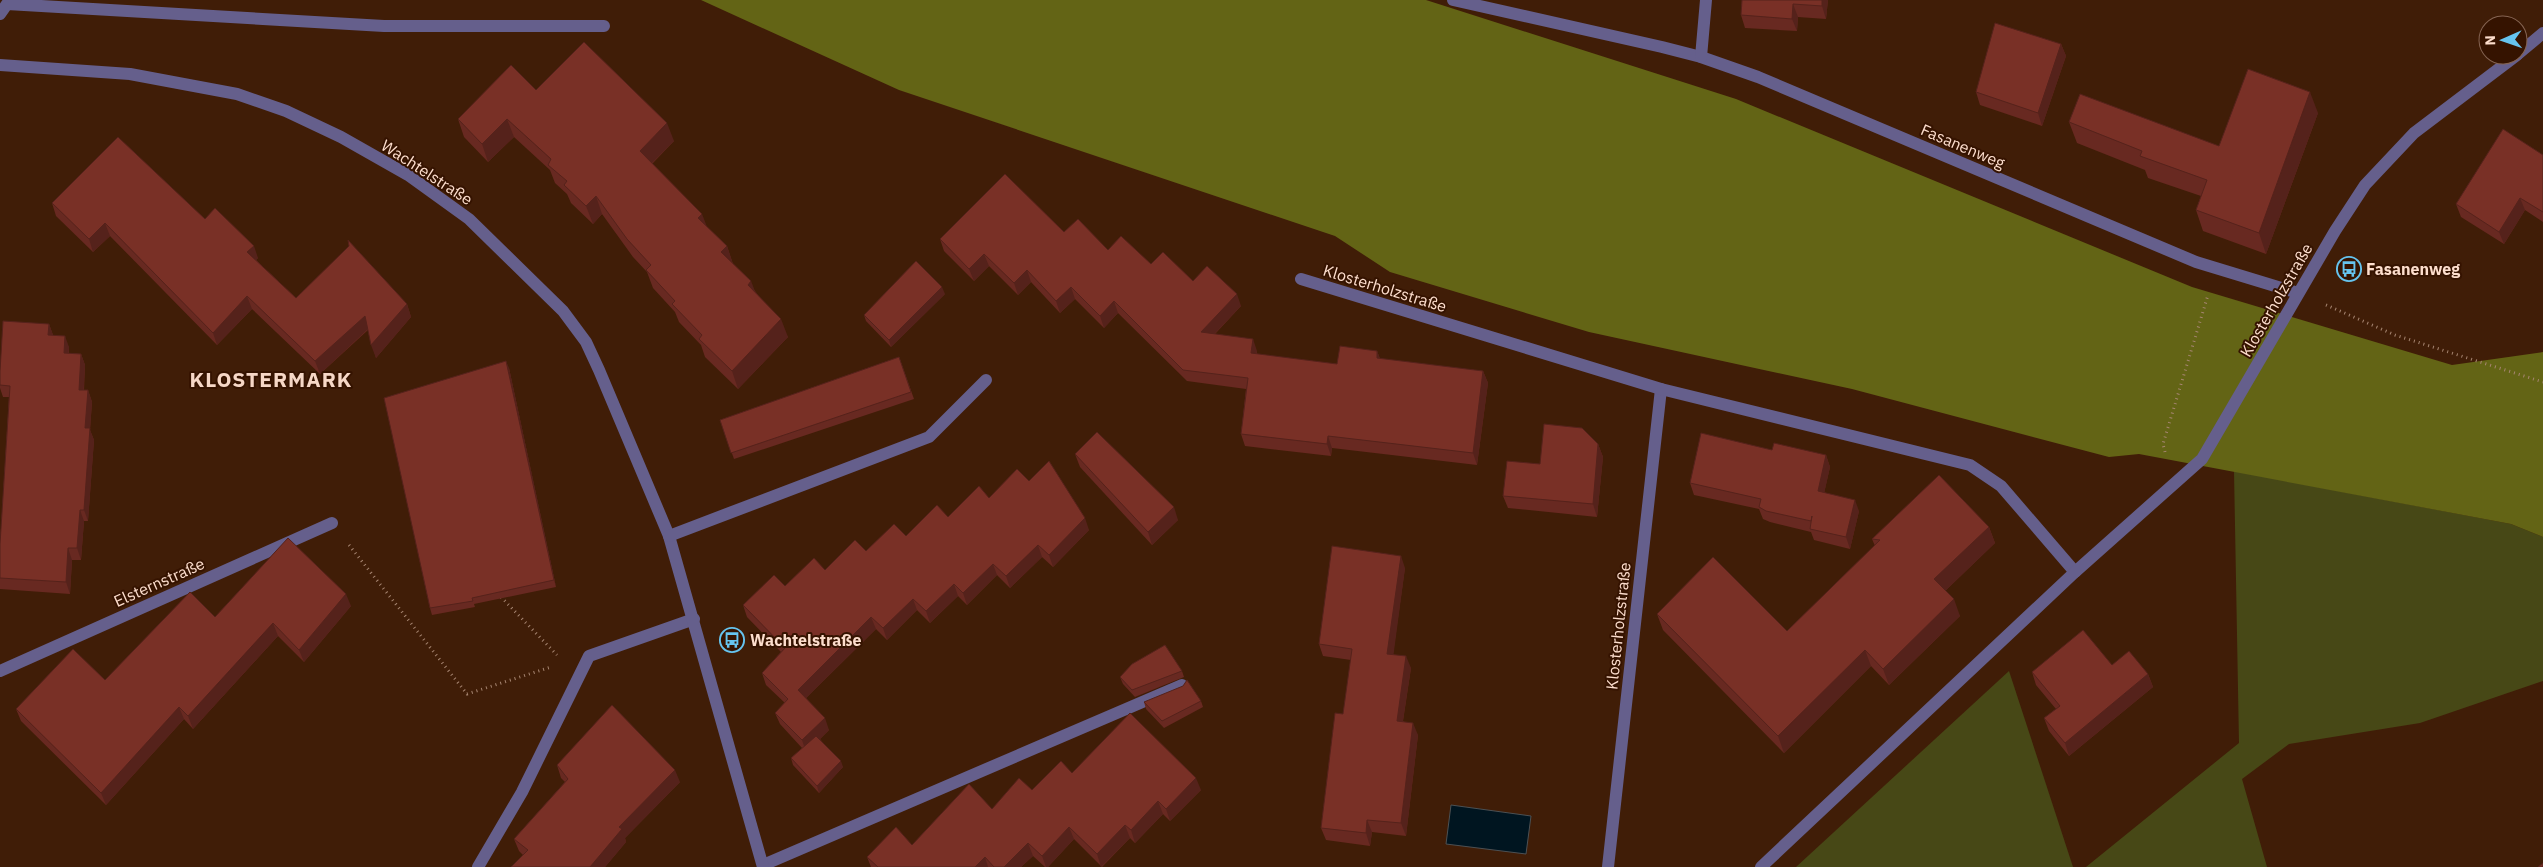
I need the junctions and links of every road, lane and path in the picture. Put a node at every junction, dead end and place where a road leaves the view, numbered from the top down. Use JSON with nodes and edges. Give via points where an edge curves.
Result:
{"nodes":[{"id":1,"x":1453,"y":0,"type":"edge"},
{"id":2,"x":1706,"y":0,"type":"edge"},
{"id":3,"x":0,"y":14,"type":"edge"},
{"id":4,"x":604,"y":26,"type":"dead end"},
{"id":5,"x":2543,"y":33,"type":"edge"},
{"id":6,"x":2528,"y":45,"type":"edge"},
{"id":7,"x":1701,"y":57,"type":"junction"},
{"id":8,"x":0,"y":65,"type":"edge"},
{"id":9,"x":2503,"y":65,"type":"edge"},
{"id":10,"x":1301,"y":279,"type":"dead end"},
{"id":11,"x":2298,"y":293,"type":"junction"},
{"id":12,"x":2209,"y":294,"type":"dead end"},
{"id":13,"x":986,"y":380,"type":"dead end"},
{"id":14,"x":2543,"y":382,"type":"edge"},
{"id":15,"x":1661,"y":389,"type":"junction"},
{"id":16,"x":2164,"y":444,"type":"dead end"},
{"id":17,"x":332,"y":523,"type":"joint"},
{"id":18,"x":669,"y":536,"type":"junction"},
{"id":19,"x":2075,"y":572,"type":"junction"},
{"id":20,"x":500,"y":596,"type":"edge"},
{"id":21,"x":694,"y":619,"type":"junction"},
{"id":22,"x":589,"y":656,"type":"junction"},
{"id":23,"x":564,"y":663,"type":"junction"},
{"id":24,"x":0,"y":671,"type":"edge"},
{"id":25,"x":1182,"y":685,"type":"edge"},
{"id":26,"x":763,"y":866,"type":"edge"},
{"id":27,"x":478,"y":867,"type":"edge"},
{"id":28,"x":1608,"y":867,"type":"edge"},
{"id":29,"x":1762,"y":867,"type":"edge"}],
"edges":[{"from":1,"to":7,"type":"street","name":"Fasanenweg"},
{"from":2,"to":7,"type":"street"},
{"from":3,"to":4,"type":"street","via":[[7,4],[384,26]]},
{"from":5,"to":6,"type":"street","name":"Klosterholzstraße"},
{"from":7,"to":11,"type":"street","name":"Fasanenweg","via":[[1758,77],[2196,262]]},
{"from":8,"to":18,"type":"street","name":"Wachtelstraße","via":[[130,74],[237,94],[286,111],[334,133],[408,175],[469,219],[563,311],[586,342]]},
{"from":9,"to":11,"type":"street","name":"Klosterholzstraße","via":[[2394,152],[2365,186]]},
{"from":10,"to":15,"type":"street","name":"Klosterholzstraße"},
{"from":11,"to":14,"type":"path","via":[[2395,335]]},
{"from":11,"to":19,"type":"street","name":"Klosterholzstraße","via":[[2202,459]]},
{"from":12,"to":16,"type":"path"},
{"from":13,"to":18,"type":"street","via":[[929,437]]},
{"from":15,"to":19,"type":"street","name":"Klosterholzstraße","via":[[1970,465],[2001,486]]},
{"from":15,"to":28,"type":"street","name":"Klosterholzstraße"},
{"from":17,"to":23,"type":"path","via":[[467,694]]},
{"from":17,"to":24,"type":"street","name":"Elsternstraße"},
{"from":18,"to":21,"type":"street","name":"Wachtelstraße"},
{"from":19,"to":29,"type":"street","name":"Klosterholzstraße"},
{"from":20,"to":23,"type":"path"},
{"from":21,"to":22,"type":"street"},
{"from":21,"to":26,"type":"street","name":"Wachtelstraße"},
{"from":22,"to":23,"type":"path"},
{"from":22,"to":27,"type":"street","via":[[522,792]]},
{"from":25,"to":26,"type":"street","name":"Wachtelstraße"}]}
